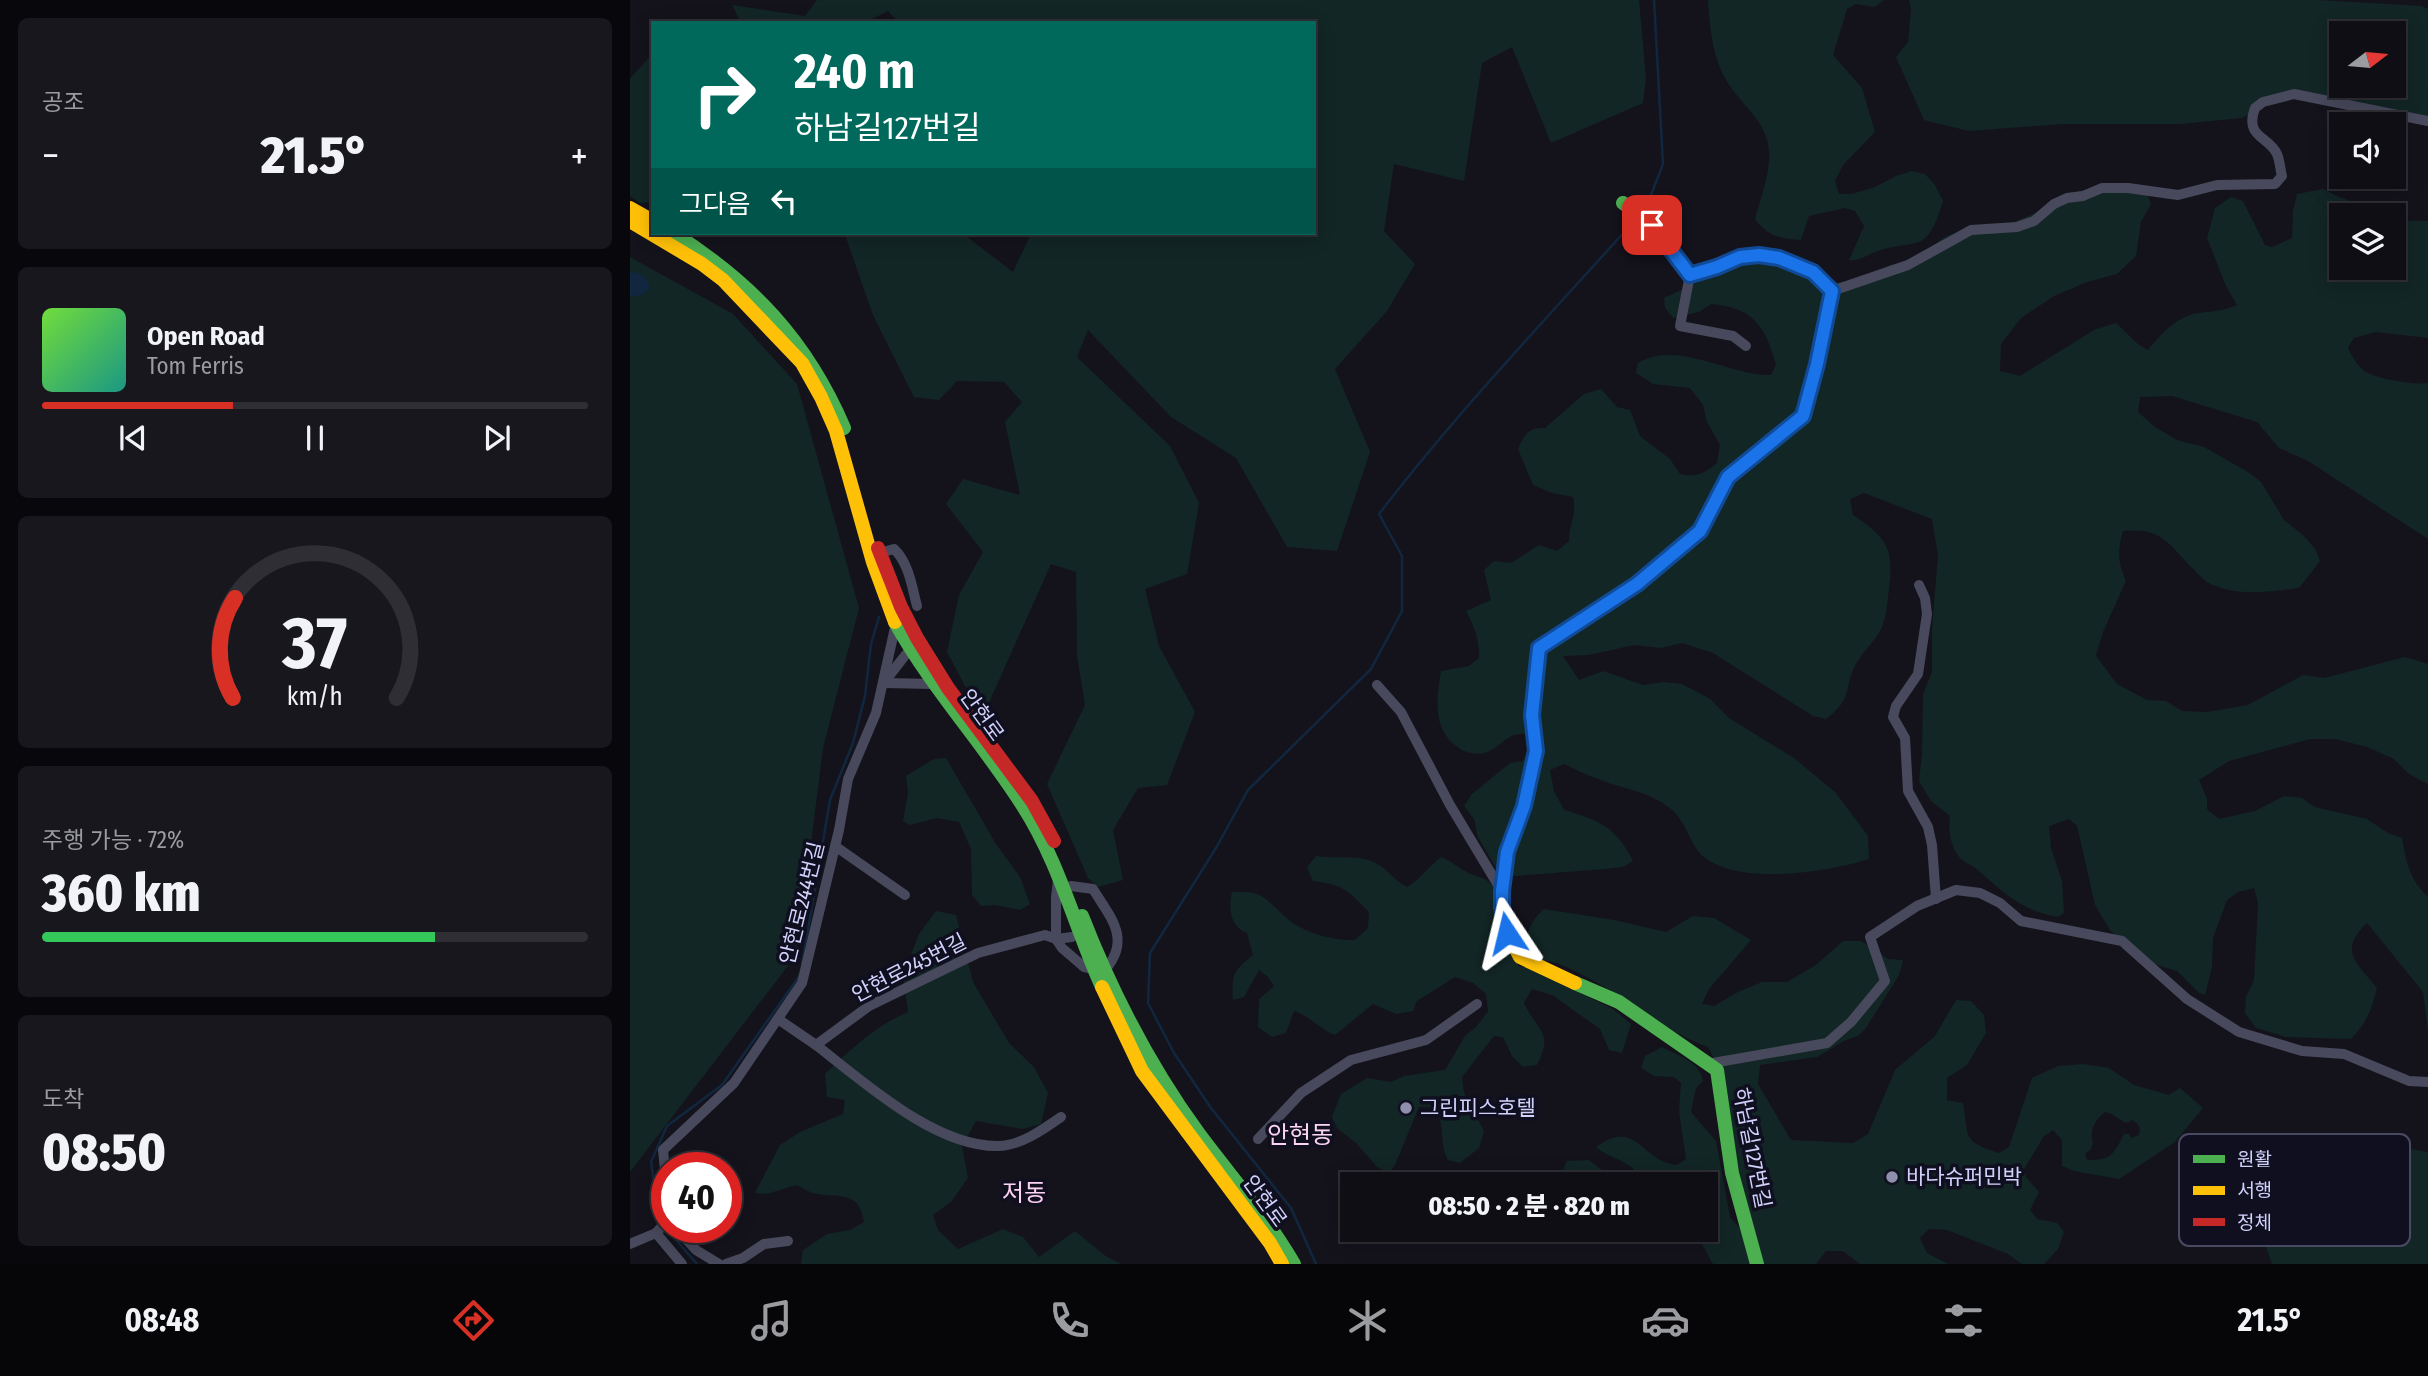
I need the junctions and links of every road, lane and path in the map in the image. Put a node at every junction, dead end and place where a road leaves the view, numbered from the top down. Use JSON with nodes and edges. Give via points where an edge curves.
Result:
{"nodes":[{"id":1,"x":2428,"y":121,"type":"edge"},
{"id":2,"x":1623,"y":203,"type":"dead end"},
{"id":3,"x":630,"y":208,"type":"edge"},
{"id":4,"x":651,"y":220,"type":"edge"},
{"id":5,"x":630,"y":221,"type":"edge"},
{"id":6,"x":651,"y":234,"type":"edge"},
{"id":7,"x":653,"y":235,"type":"edge"},
{"id":8,"x":677,"y":235,"type":"edge"},
{"id":9,"x":1690,"y":275,"type":"junction"},
{"id":10,"x":1832,"y":291,"type":"junction"},
{"id":11,"x":1746,"y":346,"type":"dead end"},
{"id":12,"x":879,"y":553,"type":"junction"},
{"id":13,"x":1919,"y":585,"type":"dead end"},
{"id":14,"x":917,"y":607,"type":"dead end"},
{"id":15,"x":896,"y":623,"type":"junction"},
{"id":16,"x":907,"y":653,"type":"dead end"},
{"id":17,"x":884,"y":684,"type":"junction"},
{"id":18,"x":933,"y":684,"type":"junction"},
{"id":19,"x":1377,"y":685,"type":"dead end"},
{"id":20,"x":835,"y":846,"type":"junction"},
{"id":21,"x":1059,"y":876,"type":"junction"},
{"id":22,"x":1071,"y":886,"type":"junction"},
{"id":23,"x":1502,"y":891,"type":"junction"},
{"id":24,"x":905,"y":895,"type":"dead end"},
{"id":25,"x":1936,"y":899,"type":"junction"},
{"id":26,"x":1072,"y":937,"type":"dead end"},
{"id":27,"x":1056,"y":939,"type":"junction"},
{"id":28,"x":1099,"y":969,"type":"junction"},
{"id":29,"x":1477,"y":1004,"type":"dead end"},
{"id":30,"x":778,"y":1019,"type":"junction"},
{"id":31,"x":817,"y":1045,"type":"junction"},
{"id":32,"x":1707,"y":1063,"type":"junction"},
{"id":33,"x":2428,"y":1082,"type":"edge"},
{"id":34,"x":1061,"y":1117,"type":"dead end"},
{"id":35,"x":1258,"y":1139,"type":"dead end"},
{"id":36,"x":663,"y":1152,"type":"edge"},
{"id":37,"x":651,"y":1232,"type":"edge"},
{"id":38,"x":788,"y":1241,"type":"dead end"},
{"id":39,"x":671,"y":1243,"type":"edge"},
{"id":40,"x":690,"y":1243,"type":"edge"},
{"id":41,"x":630,"y":1244,"type":"edge"},
{"id":42,"x":682,"y":1264,"type":"edge"},
{"id":43,"x":719,"y":1264,"type":"edge"},
{"id":44,"x":726,"y":1264,"type":"edge"},
{"id":45,"x":1282,"y":1264,"type":"edge"},
{"id":46,"x":1294,"y":1264,"type":"edge"},
{"id":47,"x":1757,"y":1264,"type":"edge"}],
"edges":[{"from":1,"to":10,"type":"street","via":[[2315,97],[2294,94],[2276,98],[2255,108],[2252,116],[2257,134],[2277,154],[2282,176],[2275,184],[2217,185],[2178,195],[2102,188],[2067,198],[2017,227],[1971,230],[1908,265]]},
{"from":2,"to":9,"type":"street","via":[[1652,225]]},
{"from":3,"to":4,"type":"street"},
{"from":5,"to":6,"type":"street","name":"안현로"},
{"from":7,"to":15,"type":"street","name":"안현로","via":[[723,280],[803,363],[836,431],[873,562]]},
{"from":8,"to":12,"type":"street","name":"안현로","via":[[751,290],[806,352],[848,438]]},
{"from":9,"to":10,"type":"street","via":[[1759,255],[1813,272]]},
{"from":9,"to":11,"type":"street","via":[[1680,326],[1733,336]]},
{"from":10,"to":23,"type":"street","via":[[1803,416],[1728,477],[1700,531],[1637,584],[1539,648],[1532,715],[1536,751],[1524,806],[1507,852]]},
{"from":12,"to":14,"type":"street","via":[[894,549],[899,554]]},
{"from":12,"to":22,"type":"street","name":"안현로","via":[[917,638],[1032,801]]},
{"from":13,"to":25,"type":"street","via":[[1927,614],[1918,674],[1893,717],[1905,738],[1908,791],[1928,827]]},
{"from":15,"to":17,"type":"street","name":"안현로244번길"},
{"from":15,"to":18,"type":"street","name":"안현로"},
{"from":16,"to":17,"type":"street"},
{"from":17,"to":18,"type":"street"},
{"from":17,"to":20,"type":"street","name":"안현로244번길","via":[[848,779]]},
{"from":18,"to":21,"type":"street","name":"안현로","via":[[1023,806]]},
{"from":19,"to":23,"type":"street","via":[[1401,712]]},
{"from":20,"to":24,"type":"street"},
{"from":20,"to":30,"type":"street","name":"안현로244번길","via":[[802,983]]},
{"from":21,"to":27,"type":"street"},
{"from":21,"to":28,"type":"street","name":"안현로","via":[[1082,942]]},
{"from":22,"to":28,"type":"street","name":"안현로"},
{"from":22,"to":28,"type":"street","via":[[1093,889],[1117,928],[1115,958]]},
{"from":23,"to":32,"type":"street","via":[[1507,933],[1520,957],[1619,1002]]},
{"from":25,"to":32,"type":"street","via":[[1917,905],[1870,937],[1885,981],[1827,1043]]},
{"from":25,"to":33,"type":"street","via":[[1956,890],[1980,894],[2021,921],[2122,941],[2187,999],[2239,1032],[2302,1051],[2344,1054],[2409,1082]]},
{"from":26,"to":27,"type":"street","name":"안현로245번길"},
{"from":27,"to":28,"type":"street","via":[[1084,967]]},
{"from":27,"to":31,"type":"street","name":"안현로245번길","via":[[1045,935],[978,953],[869,1006]]},
{"from":28,"to":45,"type":"street","name":"안현로","via":[[1116,1021],[1142,1071]]},
{"from":28,"to":46,"type":"street","name":"안현로","via":[[1158,1075]]},
{"from":29,"to":35,"type":"street","via":[[1426,1040],[1351,1060],[1301,1093]]},
{"from":30,"to":31,"type":"street"},
{"from":30,"to":36,"type":"street","name":"안현로244번길","via":[[734,1083]]},
{"from":31,"to":34,"type":"street","via":[[910,1115],[962,1142],[1013,1143]]},
{"from":32,"to":47,"type":"street","name":"하남길127번길","via":[[1717,1070],[1732,1173]]},
{"from":37,"to":41,"type":"street"},
{"from":38,"to":44,"type":"street","via":[[764,1244]]},
{"from":39,"to":42,"type":"street"},
{"from":40,"to":43,"type":"street"}]}
